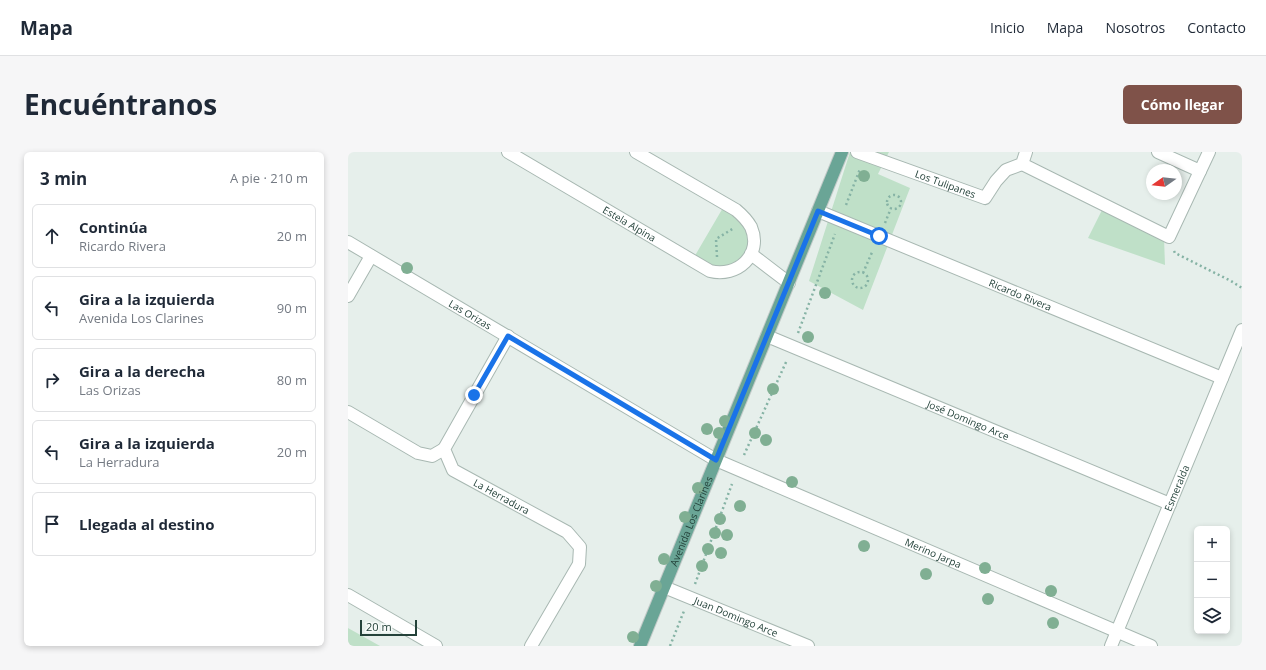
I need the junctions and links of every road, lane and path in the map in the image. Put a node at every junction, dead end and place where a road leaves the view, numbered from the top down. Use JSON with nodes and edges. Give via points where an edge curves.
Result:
{"nodes":[{"id":1,"x":508,"y":152,"type":"edge"},
{"id":2,"x":636,"y":152,"type":"edge"},
{"id":3,"x":842,"y":152,"type":"edge"},
{"id":4,"x":1026,"y":152,"type":"edge"},
{"id":5,"x":1158,"y":152,"type":"edge"},
{"id":6,"x":1209,"y":152,"type":"edge"},
{"id":7,"x":861,"y":153,"type":"edge"},
{"id":8,"x":1022,"y":164,"type":"junction"},
{"id":9,"x":1200,"y":171,"type":"junction"},
{"id":10,"x":888,"y":198,"type":"joint"},
{"id":11,"x":818,"y":211,"type":"junction"},
{"id":12,"x":746,"y":219,"type":"junction"},
{"id":13,"x":840,"y":220,"type":"junction"},
{"id":14,"x":1169,"y":237,"type":"junction"},
{"id":15,"x":348,"y":242,"type":"edge"},
{"id":16,"x":750,"y":254,"type":"junction"},
{"id":17,"x":371,"y":256,"type":"junction"},
{"id":18,"x":716,"y":273,"type":"junction"},
{"id":19,"x":853,"y":278,"type":"joint"},
{"id":20,"x":789,"y":283,"type":"junction"},
{"id":21,"x":1242,"y":288,"type":"edge"},
{"id":22,"x":348,"y":296,"type":"edge"},
{"id":23,"x":1242,"y":330,"type":"edge"},
{"id":24,"x":508,"y":336,"type":"junction"},
{"id":25,"x":767,"y":336,"type":"junction"},
{"id":26,"x":792,"y":347,"type":"junction"},
{"id":27,"x":1222,"y":378,"type":"junction"},
{"id":28,"x":348,"y":412,"type":"edge"},
{"id":29,"x":444,"y":449,"type":"junction"},
{"id":30,"x":716,"y":460,"type":"junction"},
{"id":31,"x":738,"y":469,"type":"junction"},
{"id":32,"x":1170,"y":504,"type":"junction"},
{"id":33,"x":664,"y":587,"type":"junction"},
{"id":34,"x":348,"y":595,"type":"edge"},
{"id":35,"x":690,"y":598,"type":"junction"},
{"id":36,"x":1117,"y":631,"type":"junction"},
{"id":37,"x":436,"y":646,"type":"edge"},
{"id":38,"x":531,"y":646,"type":"edge"},
{"id":39,"x":640,"y":646,"type":"edge"},
{"id":40,"x":670,"y":646,"type":"edge"},
{"id":41,"x":808,"y":646,"type":"edge"},
{"id":42,"x":1111,"y":646,"type":"edge"},
{"id":43,"x":1151,"y":646,"type":"edge"}],
"edges":[{"from":1,"to":18,"type":"street","name":"Estela Alpina"},
{"from":2,"to":12,"type":"street","via":[[736,210]]},
{"from":3,"to":11,"type":"main road","name":"Avenida Los Clarines"},
{"from":4,"to":8,"type":"street"},
{"from":5,"to":9,"type":"street"},
{"from":6,"to":9,"type":"street"},
{"from":7,"to":8,"type":"street","name":"Los Tulipanes","via":[[985,198],[1006,170]]},
{"from":7,"to":13,"type":"path"},
{"from":8,"to":14,"type":"street"},
{"from":9,"to":14,"type":"street"},
{"from":10,"to":10,"type":"path","via":[[886,202],[889,207],[900,207],[902,202],[899,196],[891,195]]},
{"from":11,"to":13,"type":"street","name":"Ricardo Rivera"},
{"from":11,"to":20,"type":"main road","name":"Avenida Los Clarines"},
{"from":12,"to":16,"type":"street","via":[[753,236]]},
{"from":12,"to":18,"type":"path","via":[[716,239]]},
{"from":13,"to":26,"type":"path"},
{"from":13,"to":27,"type":"street","name":"Ricardo Rivera"},
{"from":14,"to":21,"type":"path","via":[[1175,253]]},
{"from":15,"to":17,"type":"street","name":"Las Orizas"},
{"from":16,"to":18,"type":"street","via":[[740,267]]},
{"from":16,"to":20,"type":"street"},
{"from":17,"to":22,"type":"street"},
{"from":17,"to":24,"type":"street","name":"Las Orizas"},
{"from":19,"to":19,"type":"path","via":[[856,274],[863,273],[868,281],[864,287],[859,288],[853,283]]},
{"from":20,"to":25,"type":"main road","name":"Avenida Los Clarines"},
{"from":23,"to":27,"type":"street","name":"Esmeralda"},
{"from":24,"to":29,"type":"street"},
{"from":24,"to":30,"type":"street","name":"Las Orizas"},
{"from":25,"to":26,"type":"street","name":"José Domingo Arce"},
{"from":25,"to":30,"type":"main road","name":"Avenida Los Clarines"},
{"from":26,"to":31,"type":"path"},
{"from":26,"to":32,"type":"street","name":"José Domingo Arce"},
{"from":27,"to":32,"type":"street","name":"Esmeralda"},
{"from":28,"to":29,"type":"street","via":[[418,453],[432,456]]},
{"from":29,"to":38,"type":"street","name":"La Herradura","via":[[453,470],[567,532],[580,547],[579,564]]},
{"from":30,"to":31,"type":"street","name":"Merino Jarpa"},
{"from":30,"to":33,"type":"main road","name":"Avenida Los Clarines"},
{"from":31,"to":35,"type":"path"},
{"from":31,"to":36,"type":"street","name":"Merino Jarpa"},
{"from":32,"to":36,"type":"street","name":"Esmeralda"},
{"from":33,"to":35,"type":"street","name":"Juan Domingo Arce"},
{"from":33,"to":39,"type":"main road","name":"Avenida Los Clarines"},
{"from":34,"to":37,"type":"street"},
{"from":35,"to":40,"type":"path"},
{"from":35,"to":41,"type":"street","name":"Juan Domingo Arce"},
{"from":36,"to":42,"type":"street","name":"Esmeralda"},
{"from":36,"to":43,"type":"street","name":"Merino Jarpa"}]}
